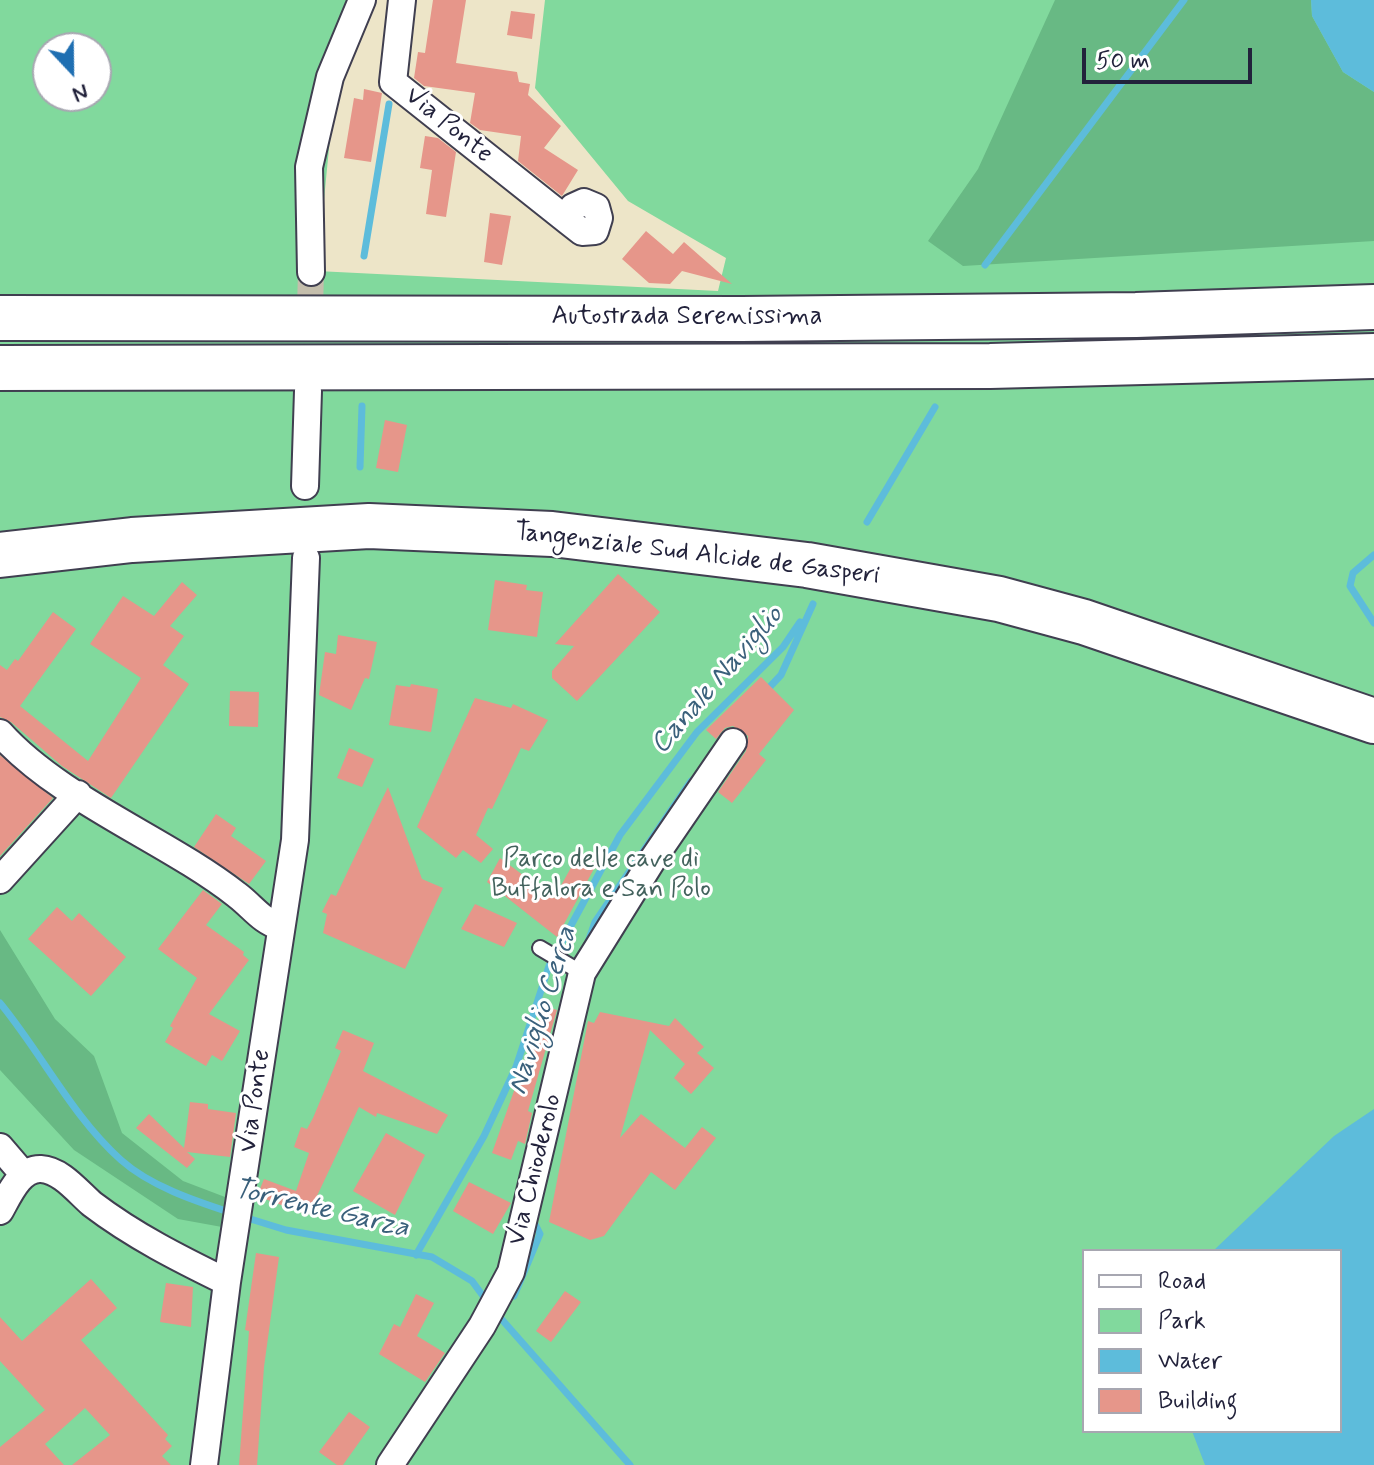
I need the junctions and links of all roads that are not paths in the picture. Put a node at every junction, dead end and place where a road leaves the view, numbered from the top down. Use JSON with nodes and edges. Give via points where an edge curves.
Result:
{"nodes":[{"id":1,"x":362,"y":0,"type":"edge"},
{"id":2,"x":402,"y":0,"type":"edge"},
{"id":3,"x":568,"y":221,"type":"dead end"},
{"id":4,"x":311,"y":272,"type":"tunnel mouth"},
{"id":5,"x":1374,"y":307,"type":"edge"},
{"id":6,"x":0,"y":318,"type":"edge"},
{"id":7,"x":1374,"y":356,"type":"edge"},
{"id":8,"x":0,"y":368,"type":"edge"},
{"id":9,"x":308,"y":391,"type":"tunnel mouth"},
{"id":10,"x":305,"y":486,"type":"dead end"},
{"id":11,"x":0,"y":526,"type":"edge"},
{"id":12,"x":0,"y":555,"type":"edge"},
{"id":13,"x":306,"y":558,"type":"dead end"},
{"id":14,"x":1374,"y":691,"type":"edge"},
{"id":15,"x":1374,"y":721,"type":"edge"},
{"id":16,"x":0,"y":733,"type":"edge"},
{"id":17,"x":733,"y":742,"type":"dead end"},
{"id":18,"x":78,"y":794,"type":"junction"},
{"id":19,"x":0,"y":880,"type":"edge"},
{"id":20,"x":281,"y":927,"type":"junction"},
{"id":21,"x":540,"y":948,"type":"dead end"},
{"id":22,"x":582,"y":973,"type":"junction"},
{"id":23,"x":0,"y":1147,"type":"edge"},
{"id":24,"x":24,"y":1175,"type":"junction"},
{"id":25,"x":0,"y":1211,"type":"edge"},
{"id":26,"x":227,"y":1282,"type":"junction"},
{"id":27,"x":204,"y":1465,"type":"edge"},
{"id":28,"x":390,"y":1465,"type":"edge"}],
"edges":[{"from":1,"to":4,"type":"street","via":[[330,77],[309,167]]},
{"from":2,"to":3,"type":"street","name":"Via Ponte","via":[[393,82]]},
{"from":5,"to":6,"type":"highway","name":"Autostrada Serenissima","via":[[742,319]]},
{"from":7,"to":8,"type":"highway","name":"Autostrada Serenissima","via":[[990,366]]},
{"from":9,"to":10,"type":"street"},
{"from":11,"to":14,"type":"highway","name":"Tangenziale Sud Alcide de Gasperi","via":[[283,501],[397,500],[552,508],[793,536],[1001,572],[1206,631]]},
{"from":12,"to":15,"type":"highway","name":"Tangenziale Sud Alcide de Gasperi","via":[[147,538],[369,526],[552,534],[807,565],[999,599],[1084,622]]},
{"from":13,"to":20,"type":"street","name":"Via Ponte","via":[[295,840]]},
{"from":16,"to":18,"type":"street"},
{"from":17,"to":22,"type":"street","name":"Via Chioderolo"},
{"from":18,"to":19,"type":"street"},
{"from":18,"to":20,"type":"street","via":[[238,895],[265,922]]},
{"from":20,"to":26,"type":"street","name":"Via Ponte"},
{"from":21,"to":22,"type":"lane"},
{"from":22,"to":28,"type":"street","name":"Via Chioderolo","via":[[511,1272],[482,1326]]},
{"from":23,"to":24,"type":"street"},
{"from":24,"to":25,"type":"street"},
{"from":24,"to":26,"type":"street","via":[[38,1169],[53,1172],[154,1246]]},
{"from":26,"to":27,"type":"street","name":"Via Ponte"}]}
